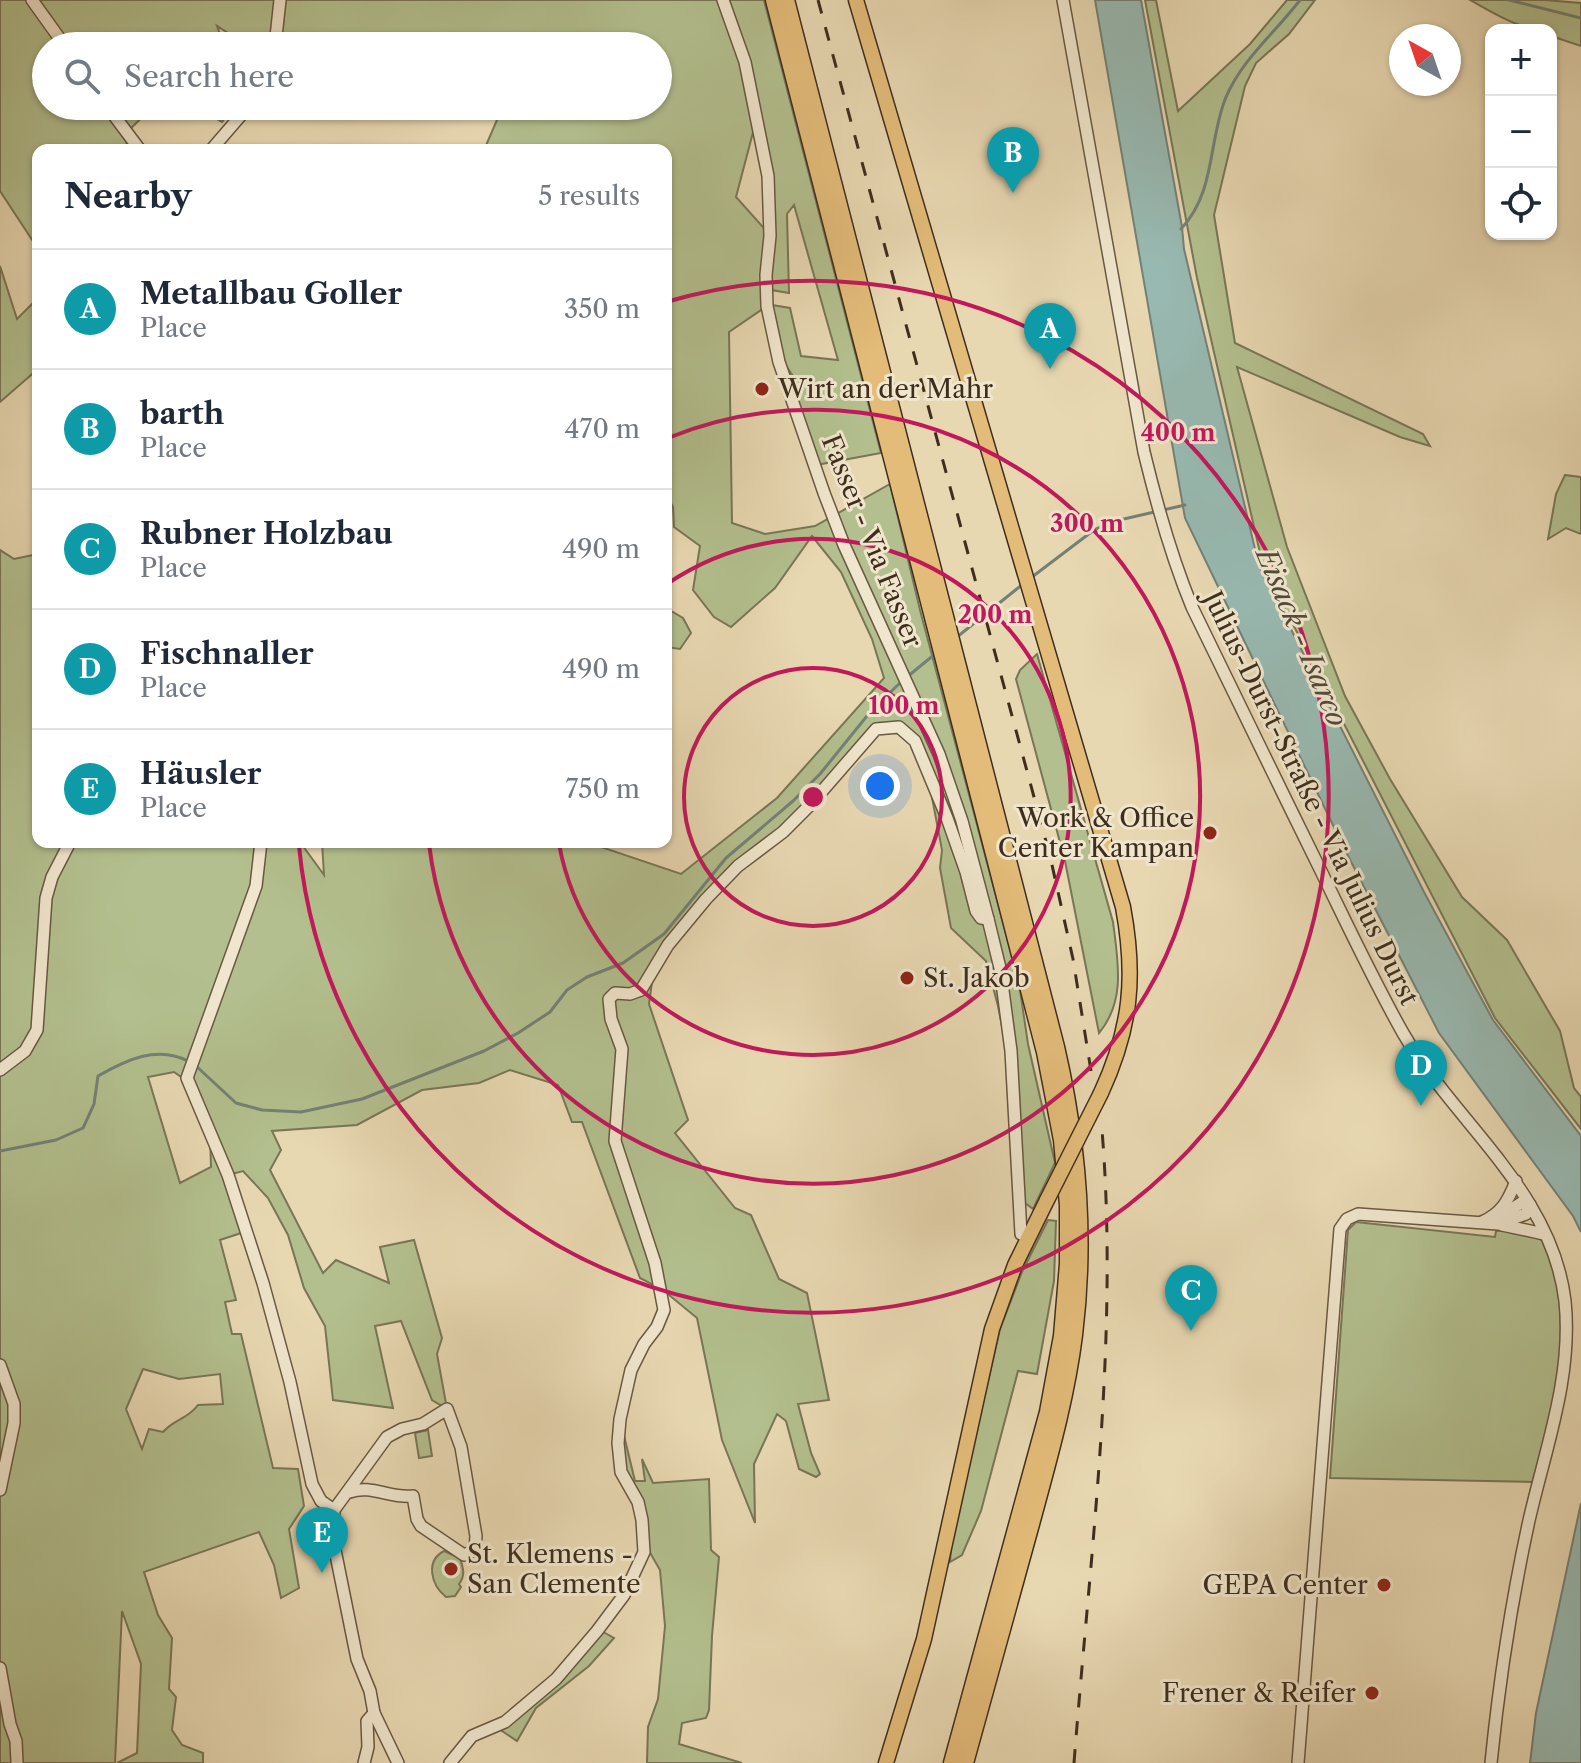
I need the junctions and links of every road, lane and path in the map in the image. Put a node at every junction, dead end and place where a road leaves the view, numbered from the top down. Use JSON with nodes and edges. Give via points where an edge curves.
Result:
{"nodes":[{"id":1,"x":32,"y":0,"type":"edge"},
{"id":2,"x":280,"y":0,"type":"edge"},
{"id":3,"x":723,"y":0,"type":"edge"},
{"id":4,"x":774,"y":0,"type":"edge"},
{"id":5,"x":786,"y":0,"type":"edge"},
{"id":6,"x":856,"y":0,"type":"edge"},
{"id":7,"x":1063,"y":0,"type":"edge"},
{"id":8,"x":55,"y":32,"type":"edge"},
{"id":9,"x":277,"y":32,"type":"edge"},
{"id":10,"x":118,"y":120,"type":"edge"},
{"id":11,"x":237,"y":120,"type":"edge"},
{"id":12,"x":136,"y":144,"type":"edge"},
{"id":13,"x":216,"y":144,"type":"edge"},
{"id":14,"x":67,"y":848,"type":"edge"},
{"id":15,"x":260,"y":848,"type":"edge"},
{"id":16,"x":988,"y":919,"type":"junction"},
{"id":17,"x":0,"y":1070,"type":"edge"},
{"id":18,"x":1516,"y":1181,"type":"junction"},
{"id":19,"x":1530,"y":1205,"type":"junction"},
{"id":20,"x":1497,"y":1220,"type":"junction"},
{"id":21,"x":1544,"y":1234,"type":"junction"},
{"id":22,"x":1028,"y":1238,"type":"junction"},
{"id":23,"x":0,"y":1365,"type":"edge"},
{"id":24,"x":0,"y":1490,"type":"edge"},
{"id":25,"x":350,"y":1492,"type":"junction"},
{"id":26,"x":334,"y":1510,"type":"junction"},
{"id":27,"x":0,"y":1668,"type":"edge"},
{"id":28,"x":374,"y":1713,"type":"junction"},
{"id":29,"x":17,"y":1763,"type":"edge"},
{"id":30,"x":364,"y":1763,"type":"edge"},
{"id":31,"x":398,"y":1763,"type":"edge"},
{"id":32,"x":450,"y":1763,"type":"edge"},
{"id":33,"x":886,"y":1763,"type":"edge"},
{"id":34,"x":952,"y":1763,"type":"edge"},
{"id":35,"x":965,"y":1763,"type":"edge"},
{"id":36,"x":1298,"y":1763,"type":"edge"},
{"id":37,"x":1491,"y":1763,"type":"edge"}],
"edges":[{"from":1,"to":8,"type":"street"},
{"from":2,"to":9,"type":"street"},
{"from":3,"to":16,"type":"street","name":"Fasser - Via Fasser","via":[[745,62],[768,176],[767,306],[779,362],[834,520],[939,754]]},
{"from":4,"to":34,"type":"highway","via":[[1045,1052],[1066,1180],[1068,1264],[1055,1378]]},
{"from":5,"to":35,"type":"highway","via":[[1056,1047],[1078,1177],[1080,1265],[1068,1378]]},
{"from":6,"to":22,"type":"main road","bridge":true,"via":[[1128,934],[1129,1007],[1116,1059]]},
{"from":7,"to":18,"type":"street","name":"Julius-Durst-Straße - Via Julius Durst","via":[[1144,452],[1160,518],[1192,607],[1383,996],[1423,1064]]},
{"from":10,"to":12,"type":"street"},
{"from":11,"to":13,"type":"street"},
{"from":14,"to":17,"type":"street","via":[[46,898],[37,1030],[25,1051]]},
{"from":15,"to":26,"type":"street","via":[[256,886],[187,1078],[228,1175],[263,1283],[312,1484],[321,1501]]},
{"from":16,"to":22,"type":"street","via":[[1011,1051],[1021,1234]]},
{"from":16,"to":32,"type":"street","via":[[976,911],[947,818],[915,741],[899,727],[876,729],[783,832],[706,899],[668,945],[641,990],[615,993],[609,999],[622,1049],[615,1141],[655,1263],[664,1310],[631,1370],[618,1443],[621,1472],[638,1502],[645,1544],[624,1595],[556,1679],[513,1717],[472,1736]]},
{"from":18,"to":19,"type":"street","name":"Julius-Durst-Straße - Via Julius Durst"},
{"from":18,"to":20,"type":"street"},
{"from":19,"to":20,"type":"street","via":[[1521,1203]]},
{"from":19,"to":21,"type":"street","name":"Julius-Durst-Straße - Via Julius Durst"},
{"from":20,"to":21,"type":"street"},
{"from":20,"to":36,"type":"street","via":[[1358,1214],[1340,1229]]},
{"from":21,"to":37,"type":"street","name":"Julius-Durst-Straße - Via Julius Durst","via":[[1565,1301],[1566,1343],[1561,1387],[1513,1595]]},
{"from":22,"to":33,"type":"main road","via":[[992,1329],[924,1639]]},
{"from":23,"to":24,"type":"street","via":[[14,1404],[14,1423]]},
{"from":25,"to":25,"type":"street","via":[[413,1496],[421,1526],[464,1555],[477,1546],[461,1447],[447,1409],[387,1437]]},
{"from":25,"to":26,"type":"street"},
{"from":26,"to":28,"type":"street","via":[[333,1540],[346,1611]]},
{"from":27,"to":29,"type":"street"},
{"from":28,"to":30,"type":"street","via":[[367,1721]]},
{"from":28,"to":31,"type":"street"}]}
